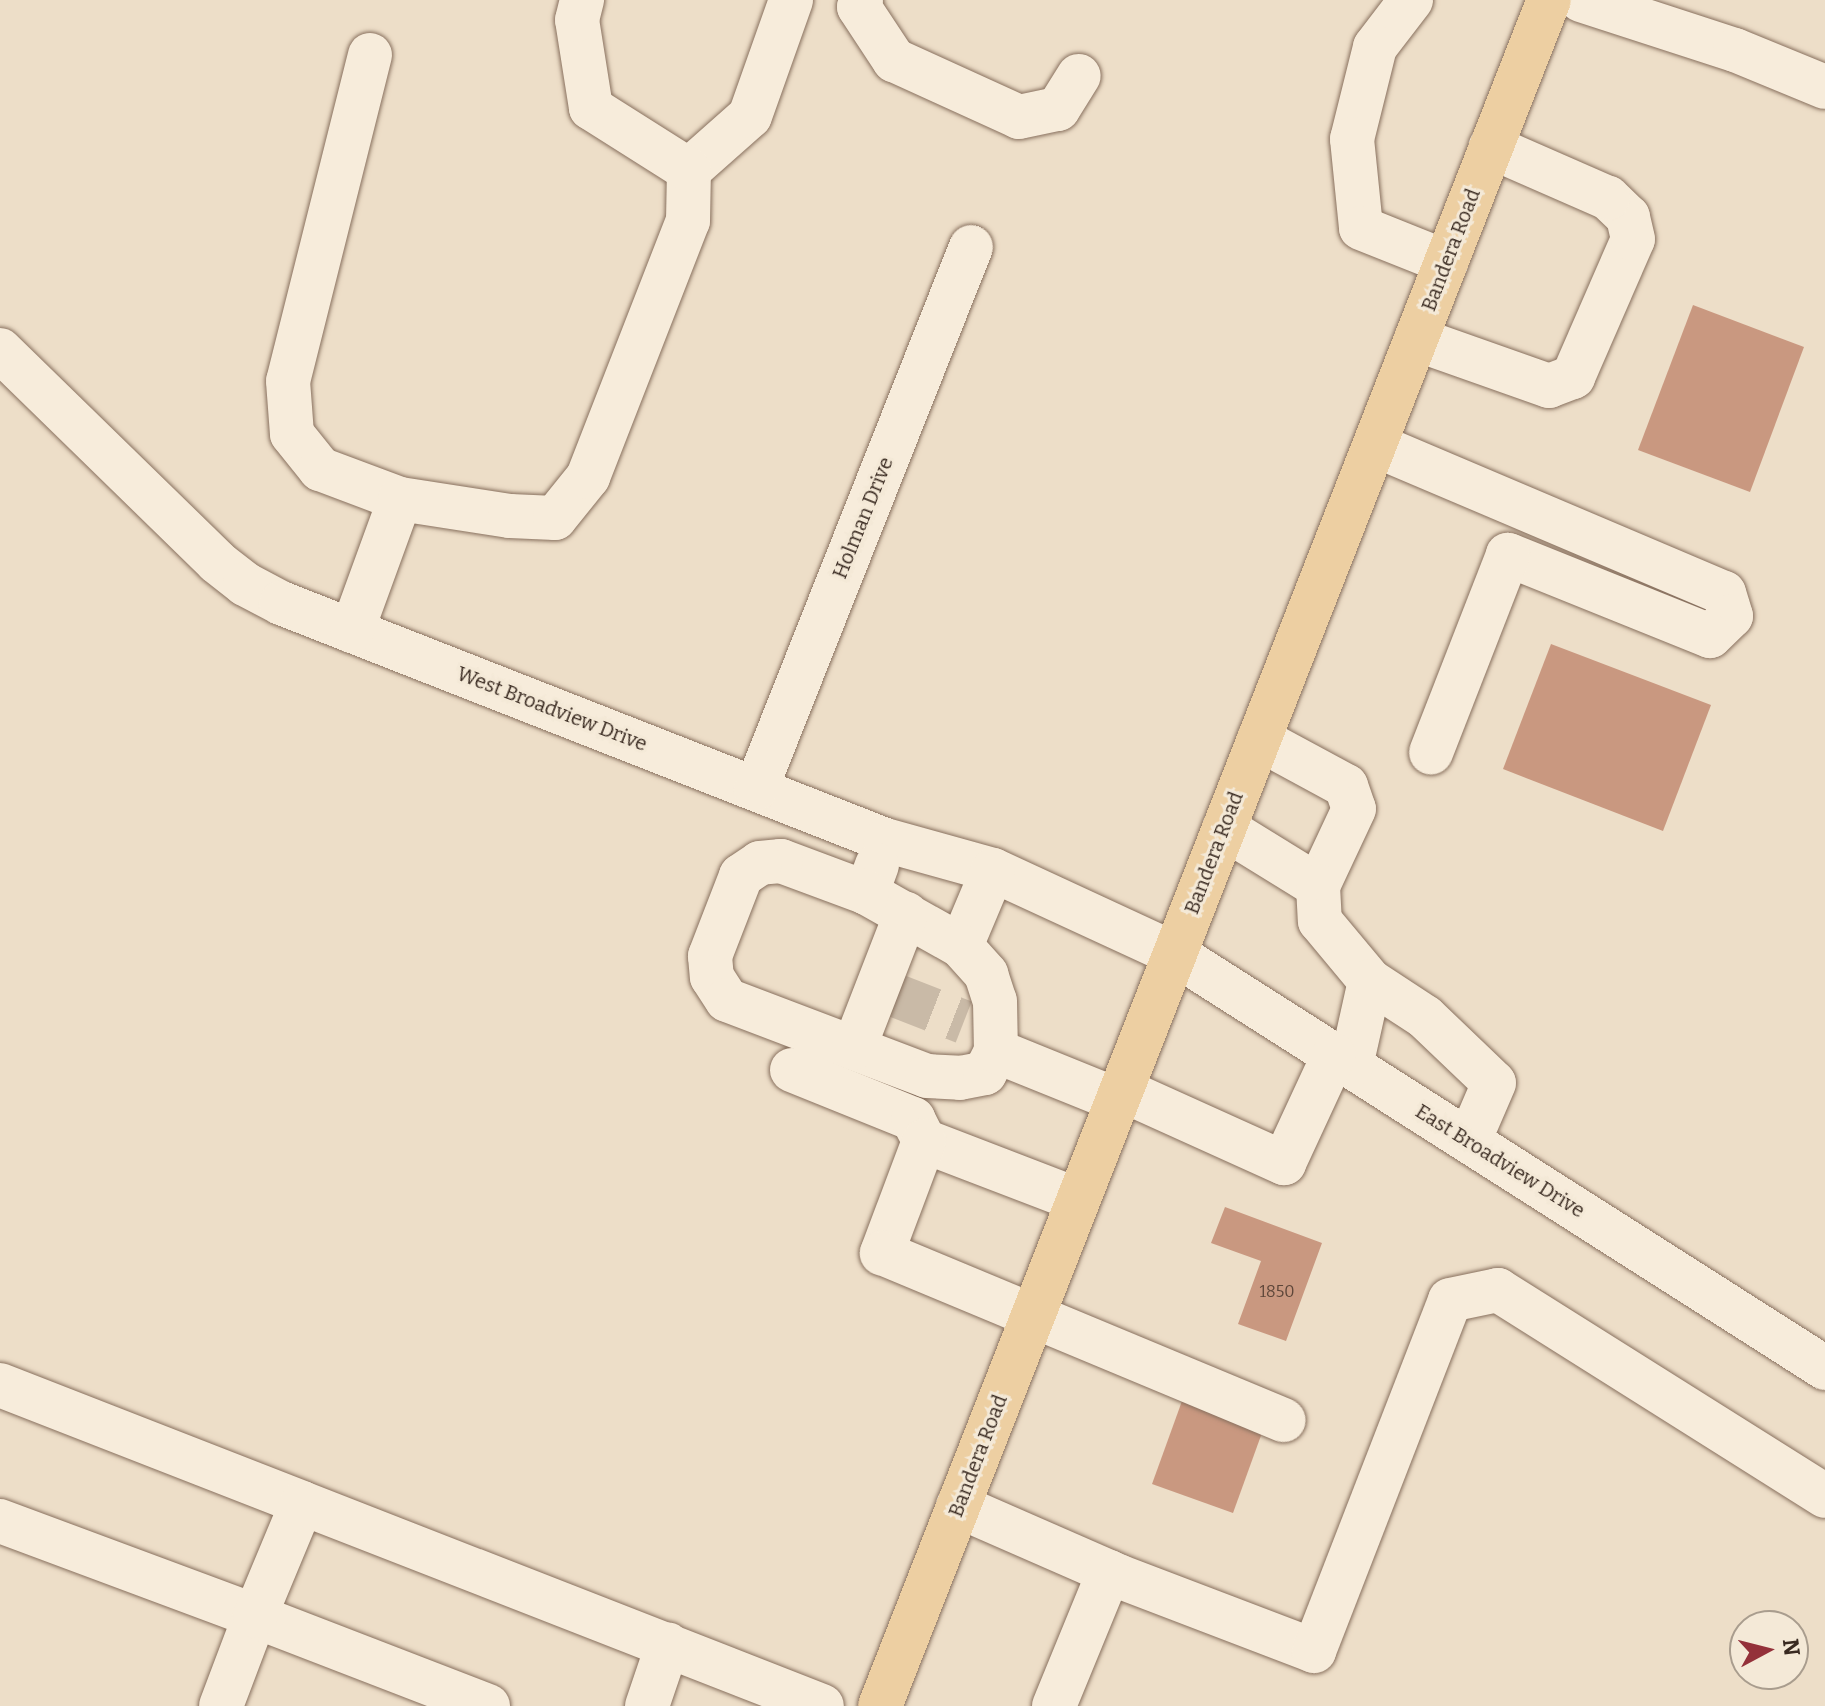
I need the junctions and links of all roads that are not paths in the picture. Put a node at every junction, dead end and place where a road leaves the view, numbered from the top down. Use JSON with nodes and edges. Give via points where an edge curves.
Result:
{"nodes":[{"id":1,"x":582,"y":0,"type":"edge"},
{"id":2,"x":791,"y":0,"type":"edge"},
{"id":3,"x":861,"y":0,"type":"edge"},
{"id":4,"x":1411,"y":0,"type":"edge"},
{"id":5,"x":1549,"y":0,"type":"edge"},
{"id":6,"x":1581,"y":0,"type":"edge"},
{"id":7,"x":370,"y":55,"type":"dead end"},
{"id":8,"x":1079,"y":76,"type":"dead end"},
{"id":9,"x":1825,"y":87,"type":"edge"},
{"id":10,"x":1491,"y":147,"type":"junction"},
{"id":11,"x":689,"y":170,"type":"junction"},
{"id":12,"x":971,"y":247,"type":"dead end"},
{"id":13,"x":1446,"y":262,"type":"junction"},
{"id":14,"x":1416,"y":339,"type":"junction"},
{"id":15,"x":0,"y":350,"type":"edge"},
{"id":16,"x":1375,"y":445,"type":"junction"},
{"id":17,"x":400,"y":499,"type":"junction"},
{"id":18,"x":1527,"y":509,"type":"junction"},
{"id":19,"x":1508,"y":555,"type":"junction"},
{"id":20,"x":352,"y":631,"type":"junction"},
{"id":21,"x":1259,"y":739,"type":"junction"},
{"id":22,"x":1431,"y":753,"type":"dead end"},
{"id":23,"x":756,"y":789,"type":"junction"},
{"id":24,"x":1224,"y":828,"type":"junction"},
{"id":25,"x":885,"y":840,"type":"junction"},
{"id":26,"x":993,"y":870,"type":"junction"},
{"id":27,"x":1318,"y":886,"type":"junction"},
{"id":28,"x":867,"y":893,"type":"junction"},
{"id":29,"x":906,"y":914,"type":"junction"},
{"id":30,"x":961,"y":946,"type":"junction"},
{"id":31,"x":1175,"y":954,"type":"junction"},
{"id":32,"x":1370,"y":981,"type":"junction"},
{"id":33,"x":985,"y":1036,"type":"junction"},
{"id":34,"x":854,"y":1048,"type":"junction"},
{"id":35,"x":1342,"y":1061,"type":"junction"},
{"id":36,"x":792,"y":1070,"type":"dead end"},
{"id":37,"x":1120,"y":1095,"type":"junction"},
{"id":38,"x":924,"y":1141,"type":"junction"},
{"id":39,"x":1469,"y":1141,"type":"junction"},
{"id":40,"x":1078,"y":1200,"type":"junction"},
{"id":41,"x":1032,"y":1317,"type":"junction"},
{"id":42,"x":1825,"y":1368,"type":"edge"},
{"id":43,"x":0,"y":1385,"type":"edge"},
{"id":44,"x":1284,"y":1420,"type":"dead end"},
{"id":45,"x":1825,"y":1496,"type":"edge"},
{"id":46,"x":302,"y":1503,"type":"junction"},
{"id":47,"x":958,"y":1506,"type":"junction"},
{"id":48,"x":0,"y":1521,"type":"edge"},
{"id":49,"x":1109,"y":1572,"type":"junction"},
{"id":50,"x":255,"y":1616,"type":"junction"},
{"id":51,"x":668,"y":1644,"type":"junction"},
{"id":52,"x":221,"y":1706,"type":"edge"},
{"id":53,"x":488,"y":1706,"type":"edge"},
{"id":54,"x":647,"y":1706,"type":"edge"},
{"id":55,"x":822,"y":1706,"type":"edge"},
{"id":56,"x":880,"y":1706,"type":"edge"},
{"id":57,"x":1054,"y":1706,"type":"edge"}],
"edges":[{"from":1,"to":11,"type":"street","via":[[577,20],[591,108]]},
{"from":2,"to":11,"type":"street","via":[[750,116]]},
{"from":3,"to":8,"type":"street","via":[[859,7],[894,60],[1019,117],[1058,109]]},
{"from":4,"to":13,"type":"street","via":[[1375,47],[1352,139],[1361,228]]},
{"from":5,"to":10,"type":"main road","name":"Bandera Road"},
{"from":6,"to":9,"type":"street","via":[[1735,50]]},
{"from":7,"to":17,"type":"street","via":[[288,381],[292,434],[320,469]]},
{"from":10,"to":13,"type":"main road","name":"Bandera Road"},
{"from":10,"to":14,"type":"street","via":[[1608,198],[1628,217],[1633,239],[1573,377],[1549,386]]},
{"from":11,"to":17,"type":"street","via":[[688,221],[588,477],[555,518]]},
{"from":12,"to":23,"type":"street","name":"Holman Drive"},
{"from":13,"to":14,"type":"main road","name":"Bandera Road"},
{"from":14,"to":16,"type":"main road","name":"Bandera Road"},
{"from":15,"to":20,"type":"street","name":"West Broadview Drive","via":[[217,562],[281,603]]},
{"from":16,"to":18,"type":"street"},
{"from":16,"to":21,"type":"main road","name":"Bandera Road"},
{"from":17,"to":20,"type":"street"},
{"from":18,"to":19,"type":"street"},
{"from":18,"to":19,"type":"street","via":[[1724,593],[1731,616],[1710,636]]},
{"from":19,"to":22,"type":"street"},
{"from":20,"to":23,"type":"street","name":"West Broadview Drive"},
{"from":21,"to":24,"type":"main road","name":"Bandera Road"},
{"from":21,"to":27,"type":"street","via":[[1346,786],[1354,809]]},
{"from":23,"to":25,"type":"street","name":"West Broadview Drive"},
{"from":24,"to":27,"type":"street"},
{"from":24,"to":31,"type":"main road","name":"Bandera Road"},
{"from":25,"to":26,"type":"street","name":"West Broadview Drive"},
{"from":25,"to":28,"type":"street"},
{"from":26,"to":30,"type":"street"},
{"from":26,"to":31,"type":"street","name":"West Broadview Drive"},
{"from":27,"to":32,"type":"street","via":[[1320,921]]},
{"from":28,"to":29,"type":"street"},
{"from":28,"to":34,"type":"street","via":[[781,861],[760,863],[741,876],[710,956],[712,977],[727,1000]]},
{"from":29,"to":30,"type":"street"},
{"from":29,"to":34,"type":"street","via":[[885,991]]},
{"from":30,"to":33,"type":"street","via":[[986,974],[995,1001]]},
{"from":31,"to":35,"type":"street","name":"East Broadview Drive"},
{"from":31,"to":37,"type":"main road","name":"Bandera Road"},
{"from":32,"to":35,"type":"street"},
{"from":32,"to":39,"type":"street","via":[[1425,1017],[1494,1083]]},
{"from":33,"to":34,"type":"street","via":[[985,1073],[960,1078],[927,1076]]},
{"from":33,"to":37,"type":"street"},
{"from":35,"to":37,"type":"street","via":[[1284,1163]]},
{"from":35,"to":39,"type":"street","name":"East Broadview Drive"},
{"from":36,"to":38,"type":"street","via":[[913,1119]]},
{"from":37,"to":40,"type":"main road","name":"Bandera Road"},
{"from":38,"to":40,"type":"street"},
{"from":38,"to":41,"type":"street","via":[[882,1253]]},
{"from":39,"to":42,"type":"street","name":"East Broadview Drive"},
{"from":40,"to":41,"type":"main road","name":"Bandera Road"},
{"from":41,"to":44,"type":"street"},
{"from":41,"to":47,"type":"main road","name":"Bandera Road"},
{"from":43,"to":46,"type":"street"},
{"from":45,"to":49,"type":"street","via":[[1498,1290],[1450,1300],[1314,1651]]},
{"from":46,"to":50,"type":"street"},
{"from":46,"to":51,"type":"street"},
{"from":47,"to":49,"type":"street"},
{"from":47,"to":56,"type":"main road","name":"Bandera Road"},
{"from":48,"to":50,"type":"street"},
{"from":49,"to":57,"type":"street"},
{"from":50,"to":52,"type":"street"},
{"from":50,"to":53,"type":"street"},
{"from":51,"to":54,"type":"street"},
{"from":51,"to":55,"type":"street"}]}
